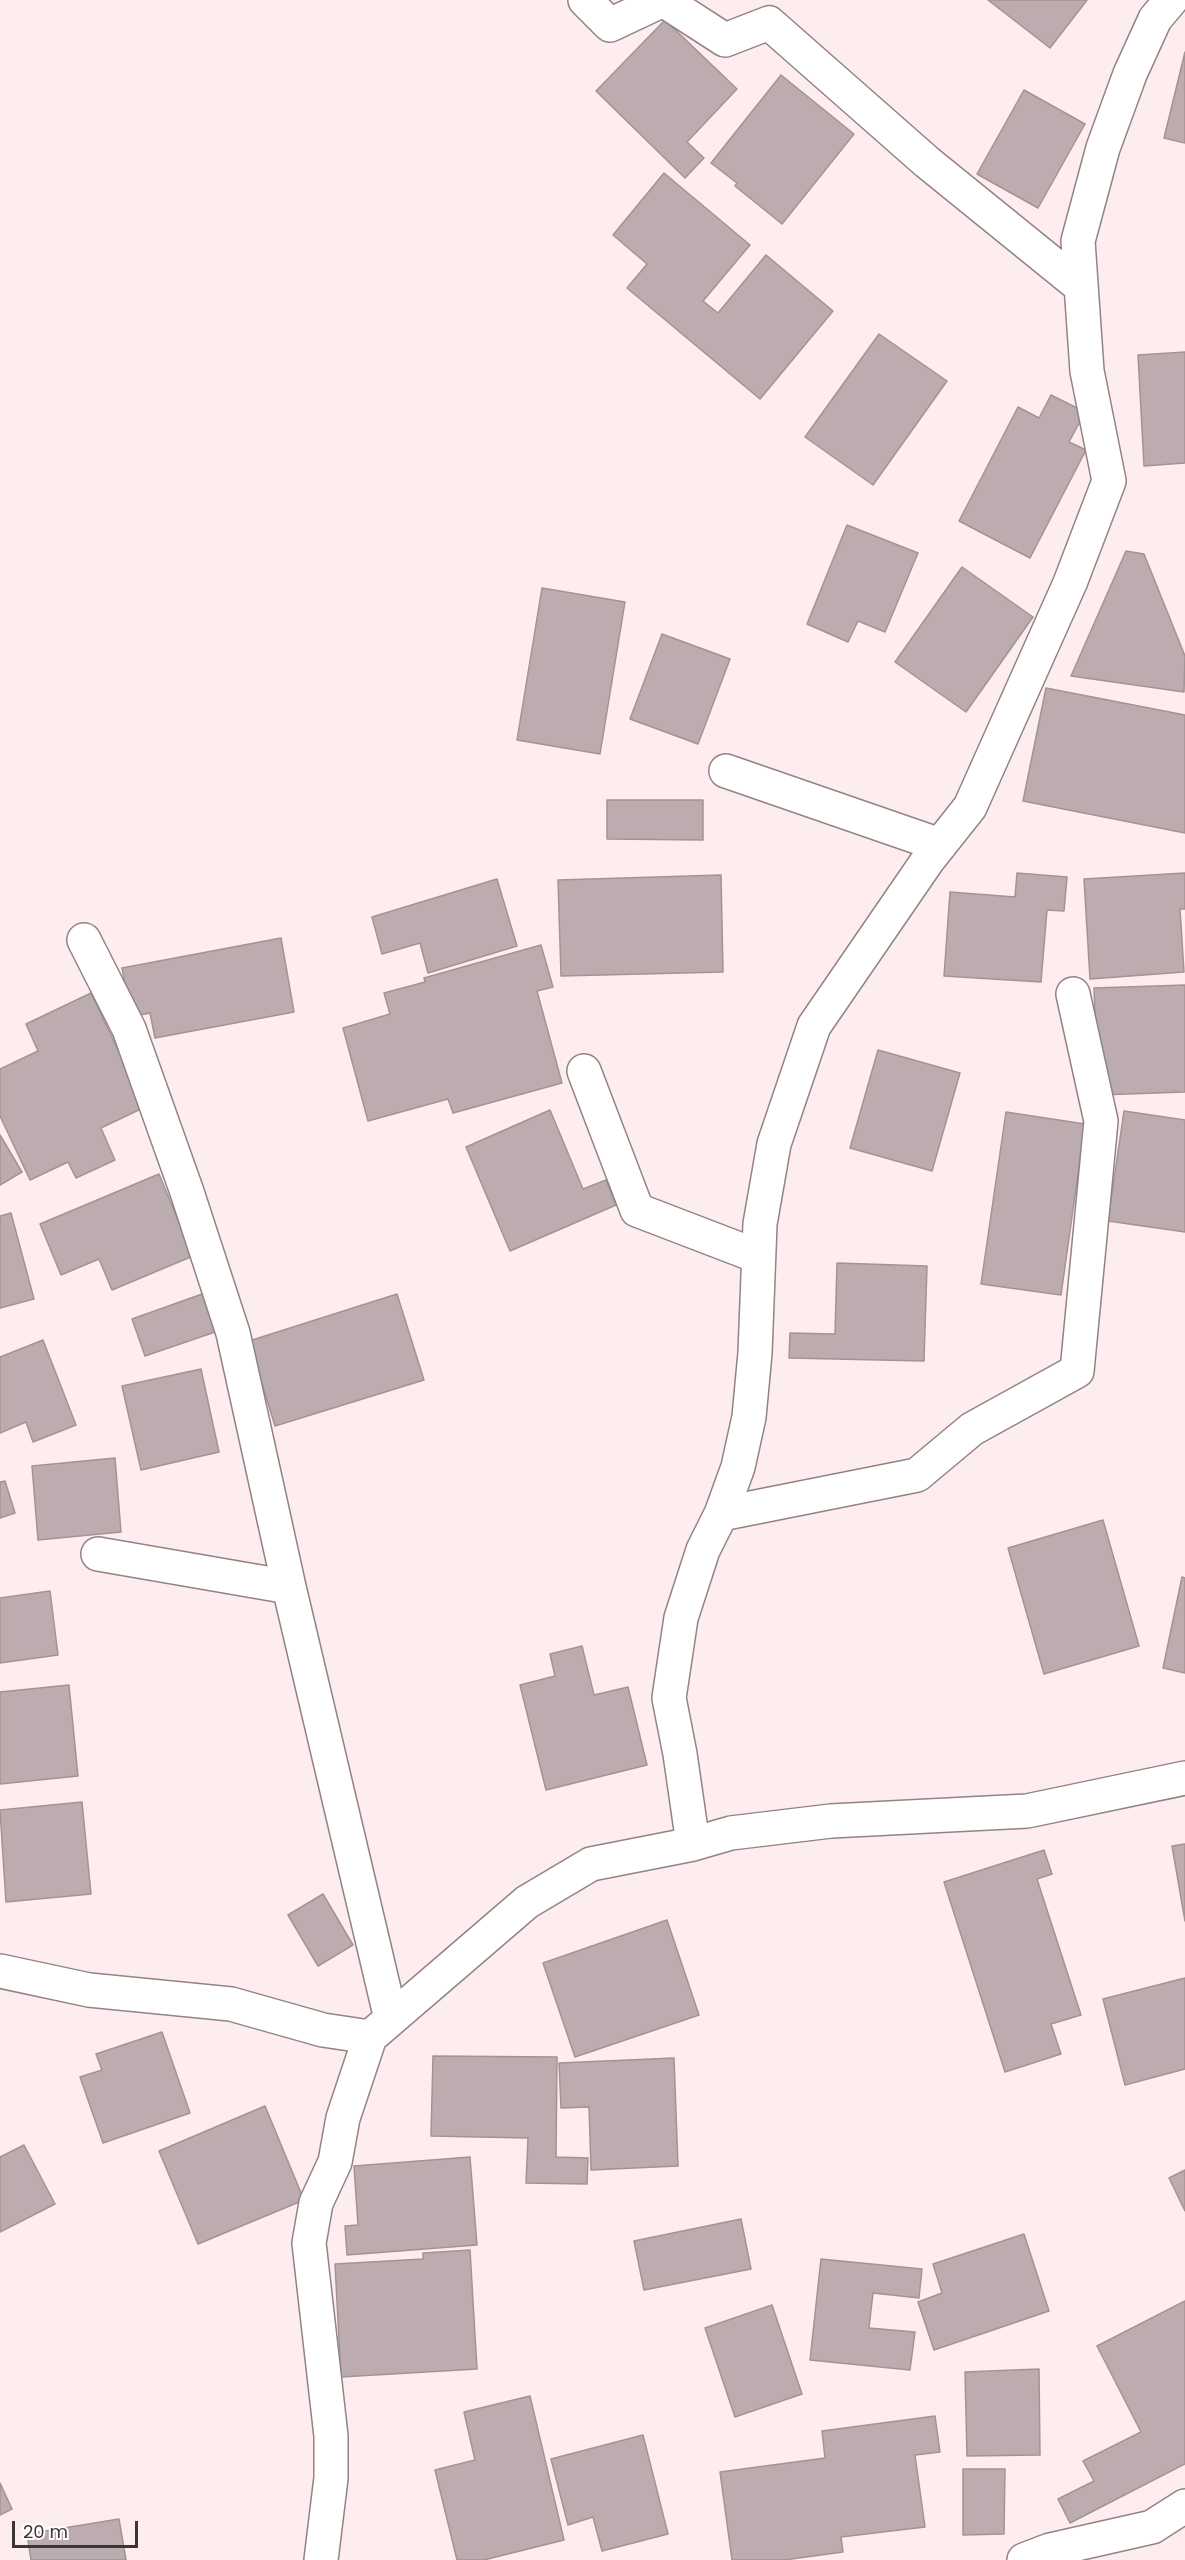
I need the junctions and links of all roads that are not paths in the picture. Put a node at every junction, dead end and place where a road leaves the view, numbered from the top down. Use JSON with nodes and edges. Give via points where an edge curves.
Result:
{"nodes":[{"id":1,"x":585,"y":0,"type":"edge"},
{"id":2,"x":1171,"y":0,"type":"edge"},
{"id":3,"x":1080,"y":286,"type":"junction"},
{"id":4,"x":726,"y":771,"type":"dead end"},
{"id":5,"x":940,"y":844,"type":"junction"},
{"id":6,"x":84,"y":940,"type":"dead end"},
{"id":7,"x":1073,"y":994,"type":"dead end"},
{"id":8,"x":584,"y":1071,"type":"dead end"},
{"id":9,"x":757,"y":1256,"type":"junction"},
{"id":10,"x":721,"y":1514,"type":"junction"},
{"id":11,"x":98,"y":1554,"type":"dead end"},
{"id":12,"x":289,"y":1587,"type":"junction"},
{"id":13,"x":1185,"y":1778,"type":"edge"},
{"id":14,"x":693,"y":1844,"type":"junction"},
{"id":15,"x":0,"y":1971,"type":"edge"},
{"id":16,"x":380,"y":2028,"type":"junction"},
{"id":17,"x":1185,"y":2506,"type":"edge"},
{"id":18,"x":321,"y":2560,"type":"edge"},
{"id":19,"x":1024,"y":2560,"type":"edge"}],
"edges":[{"from":1,"to":3,"type":"street","via":[[610,25],[663,0],[725,40],[769,23],[927,162]]},
{"from":2,"to":3,"type":"street","via":[[1155,19],[1103,148],[1078,241]]},
{"from":3,"to":5,"type":"street","via":[[1088,371],[1109,481],[1058,612],[970,807]]},
{"from":4,"to":5,"type":"street"},
{"from":5,"to":9,"type":"street","via":[[814,1026],[774,1144]]},
{"from":6,"to":12,"type":"street","via":[[129,1029],[230,1323]]},
{"from":7,"to":10,"type":"street","via":[[1101,1121],[1077,1371],[972,1429],[917,1475]]},
{"from":8,"to":9,"type":"street","via":[[637,1210]]},
{"from":9,"to":10,"type":"street","via":[[749,1417],[738,1467]]},
{"from":10,"to":14,"type":"street","via":[[703,1550],[681,1618],[669,1698]]},
{"from":11,"to":12,"type":"street"},
{"from":12,"to":16,"type":"street"},
{"from":13,"to":14,"type":"street","via":[[1027,1811],[831,1821],[731,1833]]},
{"from":14,"to":16,"type":"street","via":[[591,1864],[527,1902]]},
{"from":15,"to":16,"type":"street","via":[[89,1990],[231,2004],[323,2030]]},
{"from":16,"to":18,"type":"street","via":[[344,2118],[335,2162],[316,2203],[309,2243],[331,2436],[331,2478]]},
{"from":17,"to":19,"type":"street","via":[[1152,2527],[1050,2550]]}]}
